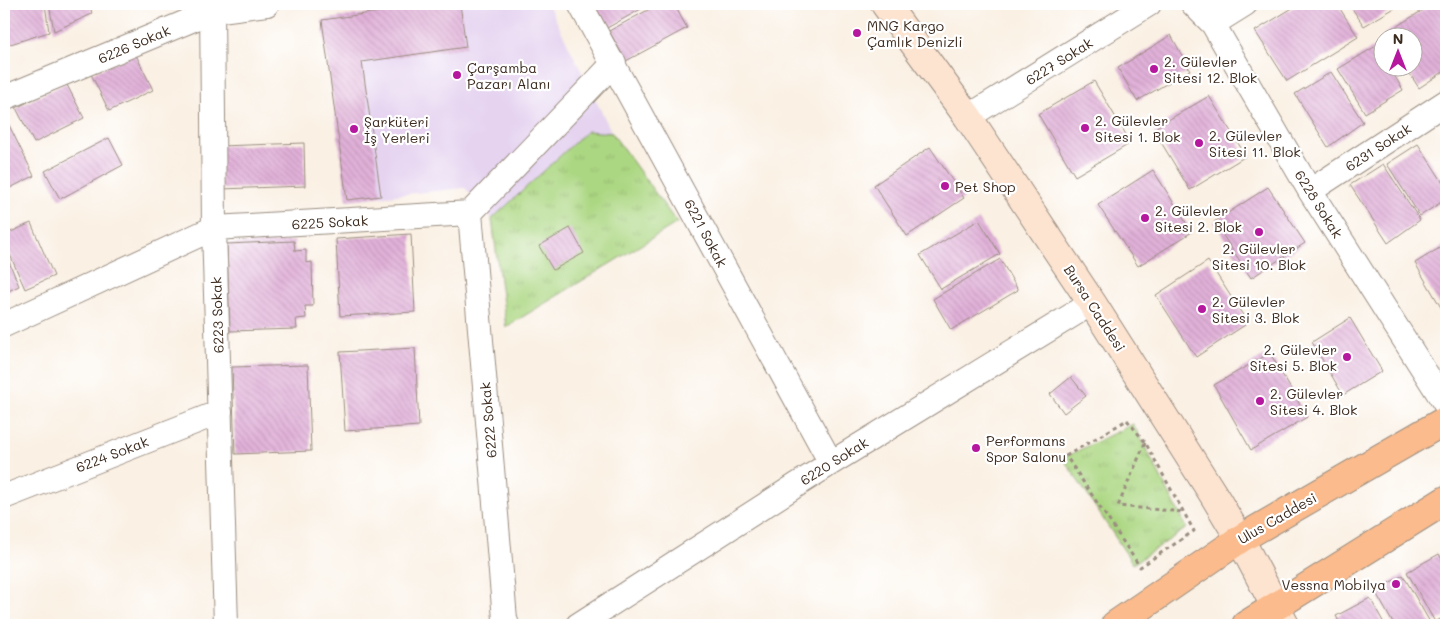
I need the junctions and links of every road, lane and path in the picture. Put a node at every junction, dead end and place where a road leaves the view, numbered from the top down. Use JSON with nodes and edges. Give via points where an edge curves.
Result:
{"nodes":[{"id":1,"x":267,"y":4,"type":"edge"},
{"id":2,"x":580,"y":4,"type":"edge"},
{"id":3,"x":885,"y":4,"type":"edge"},
{"id":4,"x":1149,"y":4,"type":"edge"},
{"id":5,"x":1193,"y":4,"type":"edge"},
{"id":6,"x":1245,"y":4,"type":"edge"},
{"id":7,"x":213,"y":7,"type":"edge"},
{"id":8,"x":1213,"y":24,"type":"junction"},
{"id":9,"x":614,"y":63,"type":"junction"},
{"id":10,"x":4,"y":98,"type":"edge"},
{"id":11,"x":1446,"y":102,"type":"edge"},
{"id":12,"x":968,"y":117,"type":"junction"},
{"id":13,"x":1310,"y":191,"type":"junction"},
{"id":14,"x":470,"y":213,"type":"junction"},
{"id":15,"x":214,"y":228,"type":"junction"},
{"id":16,"x":1092,"y":303,"type":"junction"},
{"id":17,"x":4,"y":325,"type":"edge"},
{"id":18,"x":1446,"y":405,"type":"edge"},
{"id":19,"x":220,"y":412,"type":"junction"},
{"id":20,"x":1446,"y":420,"type":"edge"},
{"id":21,"x":1145,"y":442,"type":"junction"},
{"id":22,"x":830,"y":463,"type":"junction"},
{"id":23,"x":4,"y":497,"type":"edge"},
{"id":24,"x":1446,"y":500,"type":"edge"},
{"id":25,"x":1184,"y":512,"type":"junction"},
{"id":26,"x":1240,"y":539,"type":"junction"},
{"id":27,"x":1280,"y":616,"type":"edge"},
{"id":28,"x":226,"y":625,"type":"edge"},
{"id":29,"x":507,"y":625,"type":"edge"},
{"id":30,"x":578,"y":625,"type":"edge"},
{"id":31,"x":1115,"y":625,"type":"edge"},
{"id":32,"x":1246,"y":625,"type":"edge"}],
"edges":[{"from":1,"to":7,"type":"street","name":"6226 Sokak"},
{"from":2,"to":9,"type":"street","name":"6221 Sokak"},
{"from":3,"to":12,"type":"main road","name":"Bursa Caddesi"},
{"from":4,"to":12,"type":"street","name":"6227 Sokak"},
{"from":5,"to":8,"type":"street","name":"6228 Sokak"},
{"from":6,"to":8,"type":"street"},
{"from":7,"to":10,"type":"street","name":"6226 Sokak"},
{"from":7,"to":15,"type":"street","name":"6223 Sokak"},
{"from":8,"to":13,"type":"street","name":"6228 Sokak"},
{"from":9,"to":14,"type":"street"},
{"from":9,"to":22,"type":"street","name":"6221 Sokak"},
{"from":11,"to":13,"type":"street","name":"6231 Sokak"},
{"from":12,"to":16,"type":"main road","name":"Bursa Caddesi"},
{"from":13,"to":18,"type":"street","name":"6228 Sokak"},
{"from":14,"to":15,"type":"street","name":"6225 Sokak"},
{"from":14,"to":29,"type":"street","name":"6222 Sokak"},
{"from":15,"to":17,"type":"street","name":"6225 Sokak"},
{"from":15,"to":19,"type":"street","name":"6223 Sokak"},
{"from":16,"to":22,"type":"street","name":"6220 Sokak"},
{"from":16,"to":26,"type":"main road","name":"Bursa Caddesi"},
{"from":19,"to":23,"type":"street","name":"6224 Sokak"},
{"from":19,"to":28,"type":"street","name":"6223 Sokak"},
{"from":20,"to":26,"type":"main road","name":"Ulus Caddesi"},
{"from":21,"to":25,"type":"path"},
{"from":21,"to":25,"type":"path","via":[[1118,506]]},
{"from":21,"to":25,"type":"path","via":[[1127,420],[1066,456],[1140,567],[1194,531]]},
{"from":22,"to":30,"type":"street","name":"6220 Sokak"},
{"from":24,"to":27,"type":"main road"},
{"from":26,"to":27,"type":"main road","name":"Bursa Caddesi"},
{"from":26,"to":31,"type":"main road","name":"Ulus Caddesi"},
{"from":27,"to":32,"type":"main road"}]}
